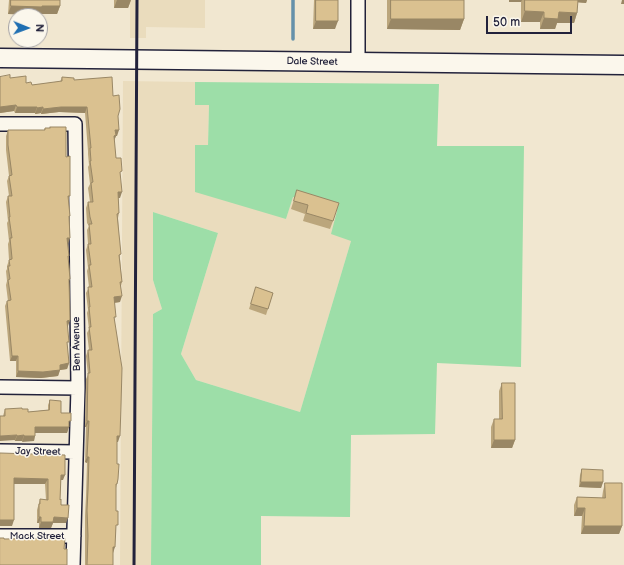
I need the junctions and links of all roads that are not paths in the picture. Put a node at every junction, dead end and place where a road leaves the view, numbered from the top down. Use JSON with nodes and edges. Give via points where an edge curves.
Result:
{"nodes":[{"id":1,"x":358,"y":0,"type":"edge"},
{"id":2,"x":0,"y":58,"type":"edge"},
{"id":3,"x":358,"y":62,"type":"junction"},
{"id":4,"x":624,"y":65,"type":"edge"},
{"id":5,"x":0,"y":124,"type":"edge"},
{"id":6,"x":0,"y":387,"type":"edge"},
{"id":7,"x":78,"y":388,"type":"junction"},
{"id":8,"x":0,"y":451,"type":"edge"},
{"id":9,"x":76,"y":452,"type":"junction"},
{"id":10,"x":0,"y":536,"type":"edge"},
{"id":11,"x":74,"y":536,"type":"junction"},
{"id":12,"x":73,"y":565,"type":"edge"}],
"edges":[{"from":1,"to":3,"type":"street"},
{"from":2,"to":3,"type":"street","name":"Dale Street"},
{"from":3,"to":4,"type":"street","name":"Dale Street"},
{"from":5,"to":7,"type":"street","name":"Ben Avenue","via":[[75,124]]},
{"from":6,"to":7,"type":"street"},
{"from":7,"to":9,"type":"street","name":"Ben Avenue"},
{"from":8,"to":9,"type":"street","name":"Jay Street"},
{"from":9,"to":11,"type":"street","name":"Ben Avenue"},
{"from":10,"to":11,"type":"street","name":"Mack Street"},
{"from":11,"to":12,"type":"street","name":"Ben Avenue"}]}
